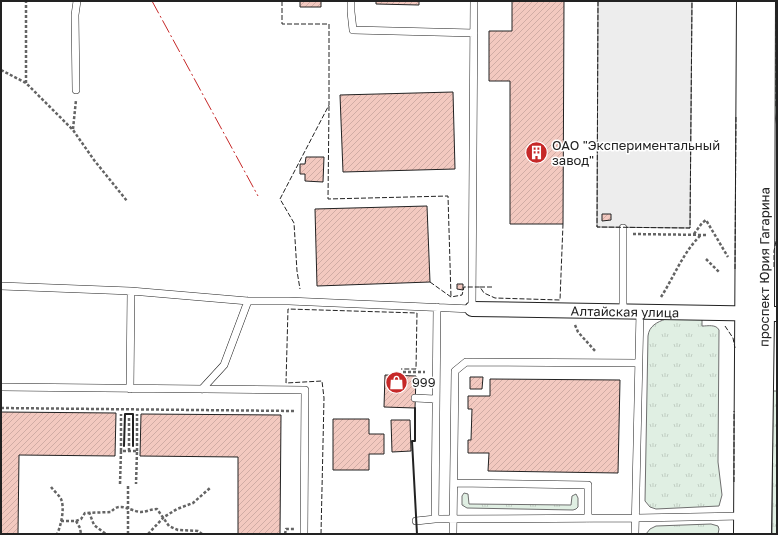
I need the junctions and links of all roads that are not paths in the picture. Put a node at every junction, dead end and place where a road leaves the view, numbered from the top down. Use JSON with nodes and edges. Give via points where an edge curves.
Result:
{"nodes":[{"id":1,"x":76,"y":1,"type":"edge"},
{"id":2,"x":351,"y":1,"type":"edge"},
{"id":3,"x":474,"y":1,"type":"edge"},
{"id":4,"x":747,"y":1,"type":"edge"},
{"id":5,"x":765,"y":1,"type":"edge"},
{"id":6,"x":474,"y":33,"type":"junction"},
{"id":7,"x":76,"y":90,"type":"road end"},
{"id":8,"x":623,"y":230,"type":"road end"},
{"id":9,"x":1,"y":286,"type":"edge"},
{"id":10,"x":131,"y":291,"type":"junction"},
{"id":11,"x":248,"y":301,"type":"junction"},
{"id":12,"x":437,"y":307,"type":"junction"},
{"id":13,"x":472,"y":309,"type":"junction"},
{"id":14,"x":623,"y":312,"type":"junction"},
{"id":15,"x":647,"y":312,"type":"junction"},
{"id":16,"x":762,"y":314,"type":"edge"},
{"id":17,"x":638,"y":363,"type":"junction"},
{"id":18,"x":1,"y":387,"type":"edge"},
{"id":19,"x":130,"y":389,"type":"junction"},
{"id":20,"x":202,"y":389,"type":"junction"},
{"id":21,"x":415,"y":398,"type":"dead end"},
{"id":22,"x":435,"y":399,"type":"junction"},
{"id":23,"x":454,"y":483,"type":"junction"},
{"id":24,"x":636,"y":518,"type":"junction"},
{"id":25,"x":435,"y":519,"type":"junction"},
{"id":26,"x":588,"y":519,"type":"junction"},
{"id":27,"x":453,"y":520,"type":"junction"},
{"id":28,"x":416,"y":521,"type":"dead end"},
{"id":29,"x":753,"y":522,"type":"edge"},
{"id":30,"x":304,"y":534,"type":"edge"},
{"id":31,"x":453,"y":534,"type":"edge"},
{"id":32,"x":635,"y":534,"type":"edge"}],
"edges":[{"from":1,"to":7,"type":"lane"},
{"from":2,"to":6,"type":"lane","via":[[353,30]]},
{"from":3,"to":6,"type":"lane"},
{"from":4,"to":16,"type":"main road","name":"проспект Юрия Гагарина"},
{"from":5,"to":16,"type":"main road","name":"проспект Юрия Гагарина"},
{"from":6,"to":13,"type":"lane"},
{"from":8,"to":14,"type":"lane"},
{"from":9,"to":10,"type":"lane"},
{"from":10,"to":11,"type":"lane"},
{"from":10,"to":19,"type":"lane"},
{"from":11,"to":12,"type":"lane"},
{"from":11,"to":20,"type":"lane","via":[[224,365]]},
{"from":12,"to":13,"type":"lane"},
{"from":12,"to":22,"type":"lane"},
{"from":13,"to":14,"type":"street","name":"Алтайская улица"},
{"from":14,"to":15,"type":"street","name":"Алтайская улица"},
{"from":15,"to":16,"type":"street","name":"Алтайская улица"},
{"from":15,"to":17,"type":"lane"},
{"from":16,"to":29,"type":"main road","name":"проспект Юрия Гагарина"},
{"from":17,"to":23,"type":"lane","via":[[466,362],[455,371]]},
{"from":17,"to":24,"type":"lane"},
{"from":18,"to":19,"type":"lane"},
{"from":19,"to":20,"type":"lane"},
{"from":20,"to":30,"type":"lane","via":[[305,390]]},
{"from":21,"to":22,"type":"lane"},
{"from":22,"to":25,"type":"lane"},
{"from":23,"to":26,"type":"lane","via":[[588,485]]},
{"from":23,"to":27,"type":"lane"},
{"from":24,"to":26,"type":"lane"},
{"from":24,"to":29,"type":"lane"},
{"from":24,"to":32,"type":"lane"},
{"from":25,"to":27,"type":"lane"},
{"from":25,"to":28,"type":"lane"},
{"from":26,"to":27,"type":"lane"},
{"from":27,"to":31,"type":"lane"}]}
